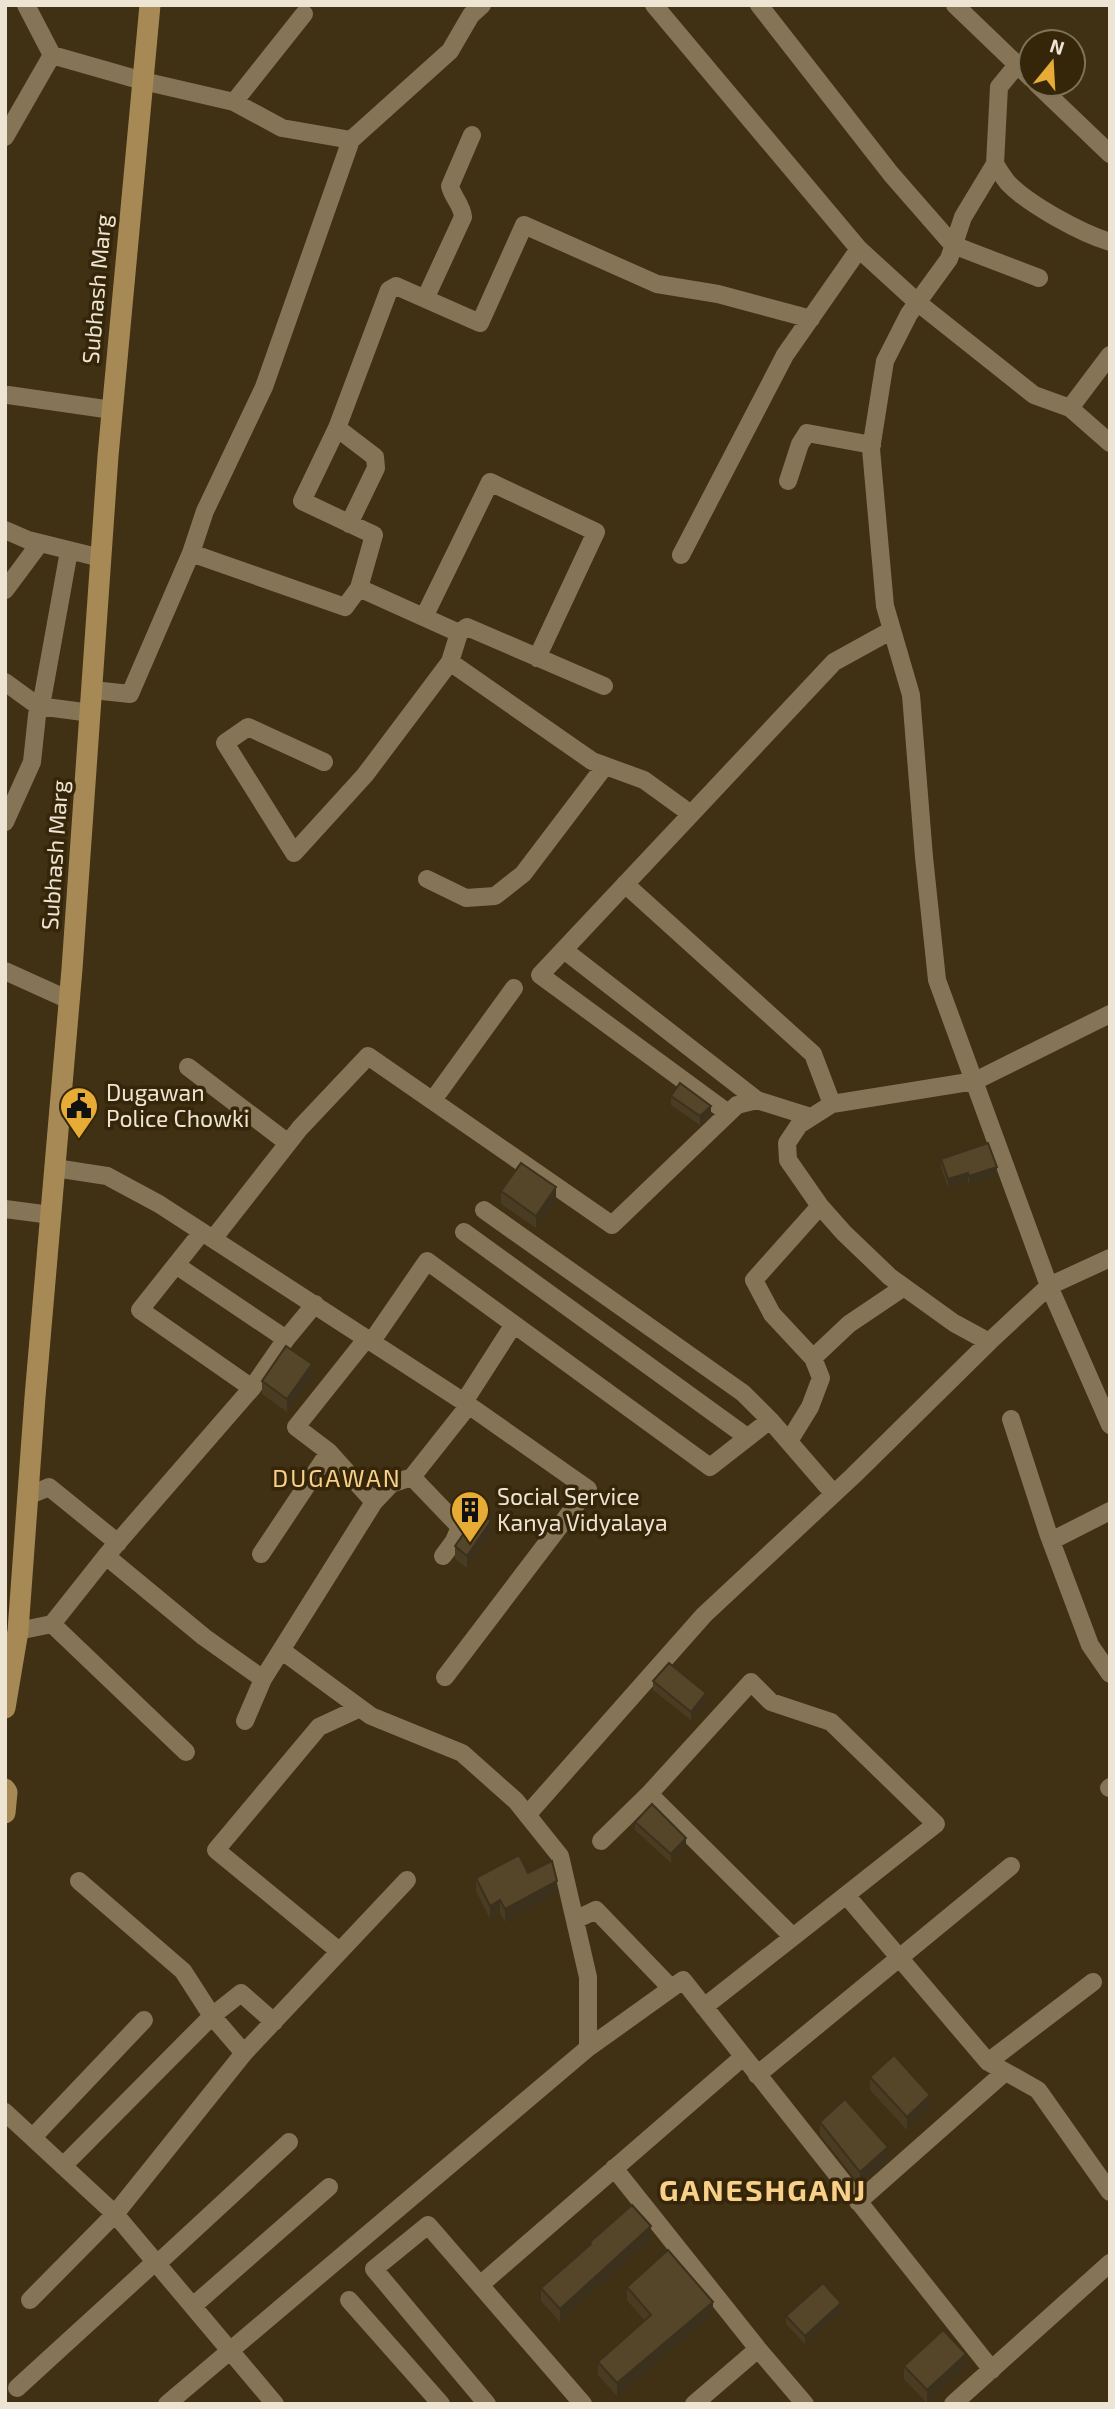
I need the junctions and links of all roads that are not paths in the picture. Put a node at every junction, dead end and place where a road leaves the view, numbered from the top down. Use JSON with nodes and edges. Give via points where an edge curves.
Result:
{"nodes":[{"id":1,"x":26,"y":5,"type":"edge"},
{"id":2,"x":150,"y":5,"type":"edge"},
{"id":3,"x":482,"y":5,"type":"edge"},
{"id":4,"x":654,"y":5,"type":"edge"},
{"id":5,"x":759,"y":5,"type":"edge"},
{"id":6,"x":961,"y":8,"type":"edge"},
{"id":7,"x":304,"y":14,"type":"dead end"},
{"id":8,"x":52,"y":55,"type":"junction"},
{"id":9,"x":1017,"y":65,"type":"joint"},
{"id":10,"x":143,"y":80,"type":"junction"},
{"id":11,"x":1052,"y":98,"type":"edge"},
{"id":12,"x":234,"y":103,"type":"junction"},
{"id":13,"x":472,"y":135,"type":"dead end"},
{"id":14,"x":5,"y":137,"type":"edge"},
{"id":15,"x":351,"y":140,"type":"junction"},
{"id":16,"x":1110,"y":154,"type":"edge"},
{"id":17,"x":995,"y":164,"type":"junction"},
{"id":18,"x":1110,"y":242,"type":"edge"},
{"id":19,"x":953,"y":245,"type":"junction"},
{"id":20,"x":859,"y":249,"type":"junction"},
{"id":21,"x":1040,"y":278,"type":"dead end"},
{"id":22,"x":426,"y":297,"type":"junction"},
{"id":23,"x":917,"y":302,"type":"junction"},
{"id":24,"x":811,"y":319,"type":"junction"},
{"id":25,"x":1110,"y":355,"type":"edge"},
{"id":26,"x":8,"y":395,"type":"dead end"},
{"id":27,"x":1070,"y":408,"type":"junction"},
{"id":28,"x":113,"y":410,"type":"junction"},
{"id":29,"x":337,"y":428,"type":"junction"},
{"id":30,"x":1110,"y":443,"type":"edge"},
{"id":31,"x":872,"y":445,"type":"junction"},
{"id":32,"x":788,"y":481,"type":"dead end"},
{"id":33,"x":349,"y":523,"type":"junction"},
{"id":34,"x":5,"y":530,"type":"edge"},
{"id":35,"x":40,"y":543,"type":"junction"},
{"id":36,"x":69,"y":551,"type":"junction"},
{"id":37,"x":191,"y":552,"type":"junction"},
{"id":38,"x":681,"y":555,"type":"dead end"},
{"id":39,"x":102,"y":558,"type":"junction"},
{"id":40,"x":359,"y":588,"type":"junction"},
{"id":41,"x":5,"y":590,"type":"edge"},
{"id":42,"x":424,"y":617,"type":"junction"},
{"id":43,"x":892,"y":630,"type":"junction"},
{"id":44,"x":459,"y":633,"type":"junction"},
{"id":45,"x":537,"y":657,"type":"junction"},
{"id":46,"x":450,"y":662,"type":"junction"},
{"id":47,"x":5,"y":682,"type":"edge"},
{"id":48,"x":604,"y":686,"type":"dead end"},
{"id":49,"x":93,"y":690,"type":"junction"},
{"id":50,"x":38,"y":706,"type":"junction"},
{"id":51,"x":91,"y":713,"type":"junction"},
{"id":52,"x":324,"y":762,"type":"dead end"},
{"id":53,"x":605,"y":766,"type":"junction"},
{"id":54,"x":691,"y":814,"type":"junction"},
{"id":55,"x":5,"y":822,"type":"edge"},
{"id":56,"x":427,"y":879,"type":"dead end"},
{"id":57,"x":625,"y":884,"type":"junction"},
{"id":58,"x":564,"y":950,"type":"junction"},
{"id":59,"x":5,"y":971,"type":"edge"},
{"id":60,"x":514,"y":988,"type":"dead end"},
{"id":61,"x":69,"y":1000,"type":"junction"},
{"id":62,"x":1110,"y":1014,"type":"edge"},
{"id":63,"x":188,"y":1067,"type":"dead end"},
{"id":64,"x":975,"y":1081,"type":"junction"},
{"id":65,"x":433,"y":1100,"type":"junction"},
{"id":66,"x":757,"y":1100,"type":"junction"},
{"id":67,"x":832,"y":1104,"type":"junction"},
{"id":68,"x":729,"y":1113,"type":"junction"},
{"id":69,"x":811,"y":1117,"type":"junction"},
{"id":70,"x":288,"y":1143,"type":"junction"},
{"id":71,"x":55,"y":1168,"type":"junction"},
{"id":72,"x":820,"y":1206,"type":"junction"},
{"id":73,"x":5,"y":1209,"type":"edge"},
{"id":74,"x":484,"y":1210,"type":"dead end"},
{"id":75,"x":51,"y":1215,"type":"junction"},
{"id":76,"x":464,"y":1232,"type":"dead end"},
{"id":77,"x":207,"y":1236,"type":"junction"},
{"id":78,"x":1110,"y":1258,"type":"edge"},
{"id":79,"x":176,"y":1265,"type":"junction"},
{"id":80,"x":1049,"y":1286,"type":"junction"},
{"id":81,"x":904,"y":1287,"type":"junction"},
{"id":82,"x":315,"y":1304,"type":"junction"},
{"id":83,"x":514,"y":1324,"type":"junction"},
{"id":84,"x":286,"y":1339,"type":"junction"},
{"id":85,"x":370,"y":1340,"type":"junction"},
{"id":86,"x":989,"y":1342,"type":"junction"},
{"id":87,"x":813,"y":1358,"type":"junction"},
{"id":88,"x":252,"y":1388,"type":"junction"},
{"id":89,"x":466,"y":1404,"type":"junction"},
{"id":90,"x":1012,"y":1419,"type":"dead end"},
{"id":91,"x":770,"y":1420,"type":"junction"},
{"id":92,"x":1110,"y":1425,"type":"edge"},
{"id":93,"x":747,"y":1437,"type":"junction"},
{"id":94,"x":789,"y":1441,"type":"junction"},
{"id":95,"x":329,"y":1452,"type":"junction"},
{"id":96,"x":412,"y":1477,"type":"junction"},
{"id":97,"x":834,"y":1494,"type":"junction"},
{"id":98,"x":28,"y":1496,"type":"junction"},
{"id":99,"x":374,"y":1502,"type":"junction"},
{"id":100,"x":1110,"y":1511,"type":"edge"},
{"id":101,"x":1051,"y":1541,"type":"junction"},
{"id":102,"x":112,"y":1549,"type":"junction"},
{"id":103,"x":261,"y":1554,"type":"dead end"},
{"id":104,"x":443,"y":1556,"type":"dead end"},
{"id":105,"x":52,"y":1624,"type":"junction"},
{"id":106,"x":18,"y":1631,"type":"junction"},
{"id":107,"x":281,"y":1650,"type":"junction"},
{"id":108,"x":1110,"y":1674,"type":"edge"},
{"id":109,"x":445,"y":1677,"type":"dead end"},
{"id":110,"x":262,"y":1679,"type":"junction"},
{"id":111,"x":5,"y":1708,"type":"edge"},
{"id":112,"x":360,"y":1708,"type":"junction"},
{"id":113,"x":245,"y":1721,"type":"dead end"},
{"id":114,"x":186,"y":1752,"type":"dead end"},
{"id":115,"x":5,"y":1789,"type":"edge"},
{"id":116,"x":649,"y":1794,"type":"junction"},
{"id":117,"x":5,"y":1813,"type":"edge"},
{"id":118,"x":527,"y":1815,"type":"junction"},
{"id":119,"x":601,"y":1841,"type":"dead end"},
{"id":120,"x":1010,"y":1866,"type":"dead end"},
{"id":121,"x":407,"y":1880,"type":"dead end"},
{"id":122,"x":79,"y":1881,"type":"dead end"},
{"id":123,"x":846,"y":1895,"type":"junction"},
{"id":124,"x":575,"y":1920,"type":"junction"},
{"id":125,"x":793,"y":1937,"type":"junction"},
{"id":126,"x":339,"y":1951,"type":"junction"},
{"id":127,"x":899,"y":1958,"type":"junction"},
{"id":128,"x":1093,"y":1982,"type":"dead end"},
{"id":129,"x":671,"y":1988,"type":"junction"},
{"id":130,"x":705,"y":2007,"type":"junction"},
{"id":131,"x":212,"y":2016,"type":"junction"},
{"id":132,"x":144,"y":2020,"type":"dead end"},
{"id":133,"x":274,"y":2022,"type":"junction"},
{"id":134,"x":588,"y":2048,"type":"junction"},
{"id":135,"x":243,"y":2053,"type":"junction"},
{"id":136,"x":743,"y":2057,"type":"junction"},
{"id":137,"x":988,"y":2062,"type":"junction"},
{"id":138,"x":1005,"y":2072,"type":"junction"},
{"id":139,"x":757,"y":2075,"type":"junction"},
{"id":140,"x":5,"y":2112,"type":"edge"},
{"id":141,"x":33,"y":2137,"type":"junction"},
{"id":142,"x":289,"y":2142,"type":"dead end"},
{"id":143,"x":63,"y":2166,"type":"junction"},
{"id":144,"x":614,"y":2168,"type":"junction"},
{"id":145,"x":329,"y":2187,"type":"dead end"},
{"id":146,"x":1110,"y":2192,"type":"edge"},
{"id":147,"x":858,"y":2202,"type":"junction"},
{"id":148,"x":115,"y":2214,"type":"junction"},
{"id":149,"x":157,"y":2263,"type":"junction"},
{"id":150,"x":1110,"y":2263,"type":"edge"},
{"id":151,"x":480,"y":2285,"type":"junction"},
{"id":152,"x":30,"y":2300,"type":"dead end"},
{"id":153,"x":349,"y":2300,"type":"dead end"},
{"id":154,"x":193,"y":2306,"type":"junction"},
{"id":155,"x":758,"y":2349,"type":"junction"},
{"id":156,"x":230,"y":2350,"type":"junction"},
{"id":157,"x":992,"y":2370,"type":"junction"},
{"id":158,"x":17,"y":2388,"type":"dead end"},
{"id":159,"x":167,"y":2404,"type":"edge"},
{"id":160,"x":275,"y":2404,"type":"edge"},
{"id":161,"x":441,"y":2404,"type":"edge"},
{"id":162,"x":487,"y":2404,"type":"edge"},
{"id":163,"x":583,"y":2404,"type":"edge"},
{"id":164,"x":695,"y":2404,"type":"edge"},
{"id":165,"x":805,"y":2404,"type":"edge"},
{"id":166,"x":953,"y":2404,"type":"edge"}],
"edges":[{"from":1,"to":8,"type":"street"},
{"from":2,"to":10,"type":"main road","name":"Subhash Marg"},
{"from":3,"to":15,"type":"street","via":[[450,51]]},
{"from":4,"to":20,"type":"street"},
{"from":5,"to":19,"type":"street","via":[[891,174]]},
{"from":6,"to":9,"type":"street"},
{"from":7,"to":12,"type":"street"},
{"from":8,"to":10,"type":"street"},
{"from":8,"to":14,"type":"street"},
{"from":9,"to":17,"type":"street","via":[[999,88]]},
{"from":10,"to":12,"type":"street"},
{"from":10,"to":28,"type":"main road","name":"Subhash Marg"},
{"from":11,"to":16,"type":"street"},
{"from":12,"to":15,"type":"street","via":[[282,128]]},
{"from":13,"to":22,"type":"street","via":[[450,186],[463,217]]},
{"from":15,"to":37,"type":"street","via":[[264,387],[205,511]]},
{"from":17,"to":18,"type":"street","via":[[1009,183],[1042,208]]},
{"from":17,"to":19,"type":"street","via":[[963,217]]},
{"from":19,"to":21,"type":"street"},
{"from":19,"to":23,"type":"street","via":[[949,259]]},
{"from":20,"to":23,"type":"street"},
{"from":20,"to":24,"type":"street"},
{"from":22,"to":24,"type":"street","via":[[480,323],[524,225],[657,284],[718,294]]},
{"from":22,"to":29,"type":"street","via":[[396,286],[389,290]]},
{"from":23,"to":27,"type":"street","via":[[1034,395]]},
{"from":23,"to":31,"type":"street","via":[[885,361]]},
{"from":24,"to":38,"type":"street","via":[[785,355]]},
{"from":25,"to":27,"type":"street"},
{"from":26,"to":28,"type":"street"},
{"from":27,"to":30,"type":"street"},
{"from":28,"to":39,"type":"main road","name":"Subhash Marg"},
{"from":29,"to":33,"type":"street","via":[[375,457],[376,468]]},
{"from":29,"to":33,"type":"street","via":[[302,501]]},
{"from":31,"to":32,"type":"street","via":[[807,433]]},
{"from":31,"to":43,"type":"street"},
{"from":33,"to":40,"type":"street","via":[[374,536]]},
{"from":34,"to":35,"type":"street"},
{"from":35,"to":36,"type":"street"},
{"from":35,"to":41,"type":"street"},
{"from":36,"to":39,"type":"street"},
{"from":36,"to":50,"type":"street"},
{"from":37,"to":40,"type":"street","via":[[345,607]]},
{"from":37,"to":49,"type":"street","via":[[130,694]]},
{"from":39,"to":49,"type":"main road","name":"Subhash Marg"},
{"from":40,"to":42,"type":"street"},
{"from":42,"to":44,"type":"street"},
{"from":42,"to":45,"type":"street","via":[[490,482],[596,532]]},
{"from":43,"to":54,"type":"street","via":[[834,662]]},
{"from":43,"to":64,"type":"street","via":[[911,695],[937,980]]},
{"from":44,"to":45,"type":"street","via":[[467,627]]},
{"from":44,"to":46,"type":"street"},
{"from":45,"to":48,"type":"street"},
{"from":46,"to":52,"type":"street","via":[[365,775],[294,853],[225,743],[248,727]]},
{"from":46,"to":53,"type":"street"},
{"from":47,"to":50,"type":"street"},
{"from":49,"to":51,"type":"main road","name":"Subhash Marg"},
{"from":50,"to":51,"type":"street"},
{"from":50,"to":55,"type":"street","via":[[32,762]]},
{"from":51,"to":61,"type":"main road","name":"Subhash Marg"},
{"from":53,"to":54,"type":"street","via":[[644,780]]},
{"from":53,"to":56,"type":"street","via":[[523,874],[495,895],[466,898]]},
{"from":54,"to":57,"type":"street"},
{"from":57,"to":58,"type":"street"},
{"from":57,"to":67,"type":"street","via":[[813,1054]]},
{"from":58,"to":66,"type":"street"},
{"from":58,"to":68,"type":"street","via":[[540,975]]},
{"from":59,"to":61,"type":"street"},
{"from":60,"to":65,"type":"street"},
{"from":61,"to":71,"type":"main road","name":"Subhash Marg"},
{"from":62,"to":64,"type":"street"},
{"from":63,"to":70,"type":"street"},
{"from":64,"to":67,"type":"street"},
{"from":64,"to":80,"type":"street"},
{"from":65,"to":68,"type":"street","via":[[612,1225]]},
{"from":65,"to":70,"type":"street","via":[[368,1056]]},
{"from":66,"to":68,"type":"street","via":[[737,1105]]},
{"from":66,"to":69,"type":"street"},
{"from":67,"to":69,"type":"street"},
{"from":69,"to":72,"type":"street","via":[[787,1143],[788,1160]]},
{"from":70,"to":77,"type":"street"},
{"from":71,"to":75,"type":"main road","name":"Subhash Marg"},
{"from":71,"to":77,"type":"street","via":[[107,1176]]},
{"from":72,"to":81,"type":"street"},
{"from":72,"to":87,"type":"street","via":[[754,1280],[772,1314]]},
{"from":73,"to":75,"type":"street"},
{"from":74,"to":91,"type":"street","via":[[743,1393]]},
{"from":75,"to":98,"type":"main road","name":"Subhash Marg"},
{"from":76,"to":93,"type":"street"},
{"from":77,"to":79,"type":"street"},
{"from":77,"to":82,"type":"street"},
{"from":78,"to":80,"type":"street"},
{"from":79,"to":84,"type":"street"},
{"from":79,"to":88,"type":"street","via":[[140,1310]]},
{"from":80,"to":86,"type":"street"},
{"from":80,"to":92,"type":"street"},
{"from":81,"to":86,"type":"street"},
{"from":81,"to":87,"type":"street","via":[[849,1324]]},
{"from":82,"to":84,"type":"street"},
{"from":82,"to":85,"type":"street"},
{"from":83,"to":85,"type":"street","via":[[427,1261]]},
{"from":83,"to":89,"type":"street"},
{"from":83,"to":93,"type":"street","via":[[710,1467]]},
{"from":84,"to":88,"type":"street"},
{"from":85,"to":89,"type":"street"},
{"from":85,"to":95,"type":"street","via":[[296,1427]]},
{"from":86,"to":97,"type":"street"},
{"from":87,"to":94,"type":"street","via":[[821,1378]]},
{"from":88,"to":102,"type":"street"},
{"from":89,"to":96,"type":"street"},
{"from":89,"to":109,"type":"street","via":[[588,1489]]},
{"from":90,"to":101,"type":"street"},
{"from":91,"to":93,"type":"street"},
{"from":91,"to":94,"type":"street"},
{"from":94,"to":97,"type":"street"},
{"from":95,"to":99,"type":"street"},
{"from":95,"to":103,"type":"street"},
{"from":96,"to":99,"type":"street","via":[[391,1484]]},
{"from":96,"to":104,"type":"street","via":[[460,1527]]},
{"from":97,"to":118,"type":"street","via":[[704,1615]]},
{"from":98,"to":102,"type":"street","via":[[49,1487]]},
{"from":98,"to":106,"type":"main road","name":"Subhash Marg"},
{"from":99,"to":107,"type":"street"},
{"from":100,"to":101,"type":"street"},
{"from":101,"to":108,"type":"street","via":[[1090,1645]]},
{"from":102,"to":105,"type":"street"},
{"from":102,"to":110,"type":"street","via":[[204,1637]]},
{"from":105,"to":106,"type":"street"},
{"from":105,"to":114,"type":"street"},
{"from":106,"to":111,"type":"main road","name":"Subhash Marg"},
{"from":107,"to":110,"type":"street"},
{"from":107,"to":112,"type":"street"},
{"from":110,"to":113,"type":"street"},
{"from":112,"to":118,"type":"street","via":[[461,1753]]},
{"from":112,"to":126,"type":"street","via":[[319,1727],[216,1850]]},
{"from":115,"to":117,"type":"main road"},
{"from":116,"to":119,"type":"street"},
{"from":116,"to":123,"type":"street","via":[[751,1682],[771,1702],[831,1722],[936,1824]]},
{"from":116,"to":125,"type":"street"},
{"from":118,"to":124,"type":"street","via":[[560,1856]]},
{"from":120,"to":127,"type":"street"},
{"from":121,"to":126,"type":"street"},
{"from":122,"to":131,"type":"street","via":[[183,1971]]},
{"from":123,"to":125,"type":"street"},
{"from":123,"to":127,"type":"street"},
{"from":124,"to":129,"type":"street","via":[[596,1910]]},
{"from":124,"to":134,"type":"street","via":[[588,1977]]},
{"from":125,"to":130,"type":"street"},
{"from":126,"to":133,"type":"street"},
{"from":127,"to":137,"type":"street"},
{"from":127,"to":139,"type":"street"},
{"from":128,"to":137,"type":"street"},
{"from":129,"to":130,"type":"street","via":[[683,1980]]},
{"from":129,"to":134,"type":"street"},
{"from":130,"to":136,"type":"street"},
{"from":131,"to":133,"type":"street","via":[[241,1993]]},
{"from":131,"to":135,"type":"street"},
{"from":131,"to":143,"type":"street"},
{"from":132,"to":141,"type":"street"},
{"from":133,"to":135,"type":"street"},
{"from":134,"to":156,"type":"street"},
{"from":135,"to":148,"type":"street"},
{"from":136,"to":139,"type":"street"},
{"from":136,"to":144,"type":"street"},
{"from":137,"to":138,"type":"street"},
{"from":138,"to":146,"type":"street","via":[[1038,2090]]},
{"from":138,"to":147,"type":"street"},
{"from":139,"to":147,"type":"street"},
{"from":140,"to":141,"type":"street"},
{"from":141,"to":143,"type":"street"},
{"from":142,"to":149,"type":"street"},
{"from":143,"to":148,"type":"street"},
{"from":144,"to":151,"type":"street"},
{"from":144,"to":155,"type":"street"},
{"from":145,"to":154,"type":"street"},
{"from":147,"to":157,"type":"street"},
{"from":148,"to":149,"type":"street"},
{"from":148,"to":152,"type":"street"},
{"from":149,"to":154,"type":"street"},
{"from":149,"to":158,"type":"street"},
{"from":150,"to":157,"type":"street"},
{"from":151,"to":162,"type":"street","via":[[428,2225],[374,2269]]},
{"from":151,"to":163,"type":"street"},
{"from":153,"to":161,"type":"street"},
{"from":154,"to":156,"type":"street"},
{"from":155,"to":164,"type":"street"},
{"from":155,"to":165,"type":"street"},
{"from":156,"to":159,"type":"street"},
{"from":156,"to":160,"type":"street"},
{"from":157,"to":166,"type":"street"}]}
